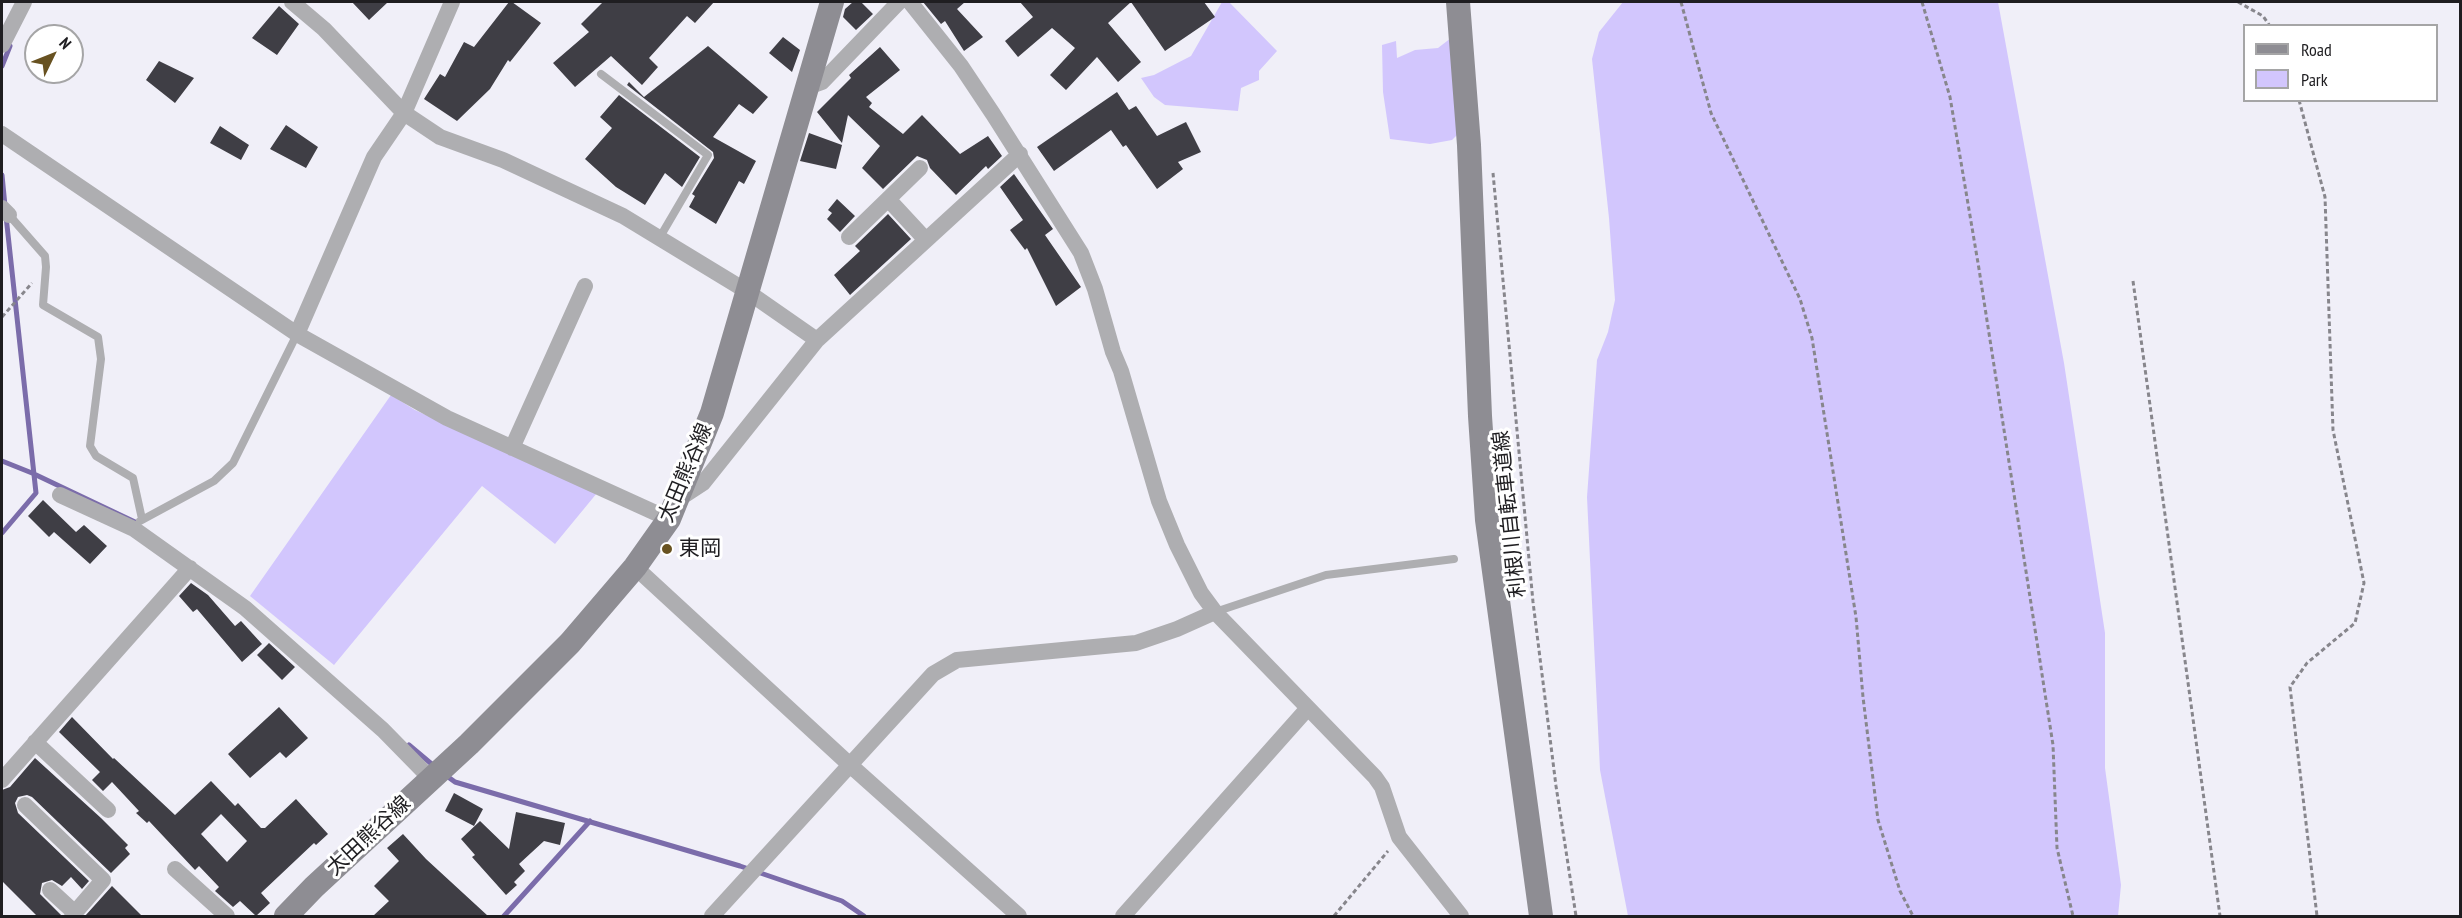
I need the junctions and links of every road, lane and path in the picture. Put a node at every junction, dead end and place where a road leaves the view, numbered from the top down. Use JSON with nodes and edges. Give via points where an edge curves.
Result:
{"nodes":[{"id":1,"x":24,"y":2,"type":"edge"},
{"id":2,"x":292,"y":2,"type":"edge"},
{"id":3,"x":452,"y":2,"type":"edge"},
{"id":4,"x":832,"y":2,"type":"edge"},
{"id":5,"x":899,"y":2,"type":"edge"},
{"id":6,"x":910,"y":2,"type":"edge"},
{"id":7,"x":1458,"y":2,"type":"edge"},
{"id":8,"x":1682,"y":2,"type":"edge"},
{"id":9,"x":1922,"y":2,"type":"edge"},
{"id":10,"x":2238,"y":2,"type":"edge"},
{"id":11,"x":2269,"y":24,"type":"edge"},
{"id":12,"x":2,"y":45,"type":"edge"},
{"id":13,"x":600,"y":74,"type":"dead end"},
{"id":14,"x":805,"y":88,"type":"junction"},
{"id":15,"x":2300,"y":102,"type":"edge"},
{"id":16,"x":404,"y":113,"type":"junction"},
{"id":17,"x":2,"y":134,"type":"edge"},
{"id":18,"x":1020,"y":154,"type":"junction"},
{"id":19,"x":1492,"y":164,"type":"dead end"},
{"id":20,"x":920,"y":168,"type":"dead end"},
{"id":21,"x":888,"y":199,"type":"junction"},
{"id":22,"x":5,"y":212,"type":"edge"},
{"id":23,"x":660,"y":237,"type":"junction"},
{"id":24,"x":849,"y":237,"type":"dead end"},
{"id":25,"x":926,"y":240,"type":"junction"},
{"id":26,"x":46,"y":267,"type":"junction"},
{"id":27,"x":2133,"y":281,"type":"dead end"},
{"id":28,"x":585,"y":286,"type":"dead end"},
{"id":29,"x":748,"y":292,"type":"junction"},
{"id":30,"x":2,"y":317,"type":"edge"},
{"id":31,"x":297,"y":334,"type":"junction"},
{"id":32,"x":817,"y":339,"type":"junction"},
{"id":33,"x":512,"y":448,"type":"junction"},
{"id":34,"x":60,"y":495,"type":"dead end"},
{"id":35,"x":673,"y":510,"type":"junction"},
{"id":36,"x":138,"y":524,"type":"junction"},
{"id":37,"x":1454,"y":560,"type":"dead end"},
{"id":38,"x":635,"y":567,"type":"junction"},
{"id":39,"x":190,"y":568,"type":"junction"},
{"id":40,"x":1215,"y":612,"type":"junction"},
{"id":41,"x":1308,"y":708,"type":"junction"},
{"id":42,"x":35,"y":742,"type":"junction"},
{"id":43,"x":850,"y":765,"type":"junction"},
{"id":44,"x":431,"y":779,"type":"junction"},
{"id":45,"x":2,"y":780,"type":"edge"},
{"id":46,"x":25,"y":805,"type":"dead end"},
{"id":47,"x":108,"y":810,"type":"dead end"},
{"id":48,"x":1399,"y":837,"type":"junction"},
{"id":49,"x":175,"y":869,"type":"dead end"},
{"id":50,"x":51,"y":890,"type":"dead end"},
{"id":51,"x":73,"y":915,"type":"edge"},
{"id":52,"x":227,"y":916,"type":"edge"},
{"id":53,"x":286,"y":916,"type":"edge"},
{"id":54,"x":712,"y":916,"type":"edge"},
{"id":55,"x":1019,"y":916,"type":"edge"},
{"id":56,"x":1123,"y":916,"type":"edge"},
{"id":57,"x":1334,"y":916,"type":"edge"},
{"id":58,"x":1461,"y":916,"type":"edge"},
{"id":59,"x":1541,"y":916,"type":"edge"},
{"id":60,"x":1576,"y":916,"type":"edge"},
{"id":61,"x":1913,"y":916,"type":"edge"},
{"id":62,"x":2073,"y":916,"type":"edge"},
{"id":63,"x":2220,"y":916,"type":"edge"},
{"id":64,"x":2318,"y":916,"type":"edge"}],
"edges":[{"from":1,"to":12,"type":"street"},
{"from":2,"to":16,"type":"street","via":[[332,37]]},
{"from":3,"to":16,"type":"street"},
{"from":4,"to":14,"type":"main road","name":"太田熊谷線"},
{"from":5,"to":14,"type":"street","via":[[822,82]]},
{"from":6,"to":18,"type":"street","via":[[961,66]]},
{"from":7,"to":59,"type":"main road","via":[[1487,520]]},
{"from":8,"to":61,"type":"path","via":[[1712,113],[1800,300],[1812,338],[1856,617],[1878,820],[1900,891]]},
{"from":9,"to":62,"type":"path","via":[[1950,97],[1975,246],[2053,745],[2056,848]]},
{"from":10,"to":11,"type":"path","via":[[2263,16]]},
{"from":13,"to":23,"type":"lane","via":[[708,155]]},
{"from":14,"to":29,"type":"main road","name":"太田熊谷線"},
{"from":15,"to":64,"type":"path","via":[[2325,197],[2333,430],[2364,583],[2355,623],[2307,663],[2290,687]]},
{"from":16,"to":23,"type":"street","via":[[440,137],[503,160]]},
{"from":16,"to":31,"type":"street","via":[[374,157]]},
{"from":17,"to":31,"type":"street"},
{"from":18,"to":25,"type":"street"},
{"from":18,"to":40,"type":"street","via":[[1080,253],[1095,289],[1159,501],[1201,593]]},
{"from":19,"to":60,"type":"path","name":"利根川自転車道線","via":[[1533,602]]},
{"from":20,"to":21,"type":"street"},
{"from":21,"to":24,"type":"street"},
{"from":21,"to":25,"type":"street"},
{"from":22,"to":26,"type":"lane","via":[[45,256]]},
{"from":23,"to":29,"type":"street"},
{"from":25,"to":32,"type":"street"},
{"from":26,"to":30,"type":"path"},
{"from":26,"to":36,"type":"lane","via":[[43,304],[98,337],[101,359],[90,446],[96,456],[133,478]]},
{"from":27,"to":63,"type":"path"},
{"from":28,"to":33,"type":"street"},
{"from":29,"to":32,"type":"street"},
{"from":29,"to":35,"type":"main road","name":"太田熊谷線","via":[[712,413]]},
{"from":31,"to":33,"type":"street","via":[[447,418]]},
{"from":31,"to":36,"type":"lane","via":[[233,463],[214,481]]},
{"from":32,"to":35,"type":"street","via":[[703,483]]},
{"from":33,"to":35,"type":"street"},
{"from":34,"to":36,"type":"street"},
{"from":35,"to":38,"type":"main road","name":"太田熊谷線"},
{"from":36,"to":39,"type":"street"},
{"from":37,"to":40,"type":"lane","via":[[1326,575]]},
{"from":38,"to":43,"type":"street"},
{"from":38,"to":44,"type":"main road","name":"太田熊谷線","via":[[570,643]]},
{"from":39,"to":42,"type":"street"},
{"from":39,"to":44,"type":"street","via":[[284,641]]},
{"from":40,"to":41,"type":"street"},
{"from":40,"to":43,"type":"street","via":[[1136,643],[957,660],[933,674]]},
{"from":41,"to":48,"type":"street","via":[[1375,777]]},
{"from":41,"to":56,"type":"street"},
{"from":42,"to":45,"type":"street"},
{"from":42,"to":47,"type":"street"},
{"from":43,"to":54,"type":"street"},
{"from":43,"to":55,"type":"street"},
{"from":44,"to":53,"type":"main road","name":"太田熊谷線"},
{"from":46,"to":51,"type":"street","via":[[103,880]]},
{"from":48,"to":57,"type":"path"},
{"from":48,"to":58,"type":"street"},
{"from":49,"to":52,"type":"street"},
{"from":50,"to":51,"type":"street"}]}
